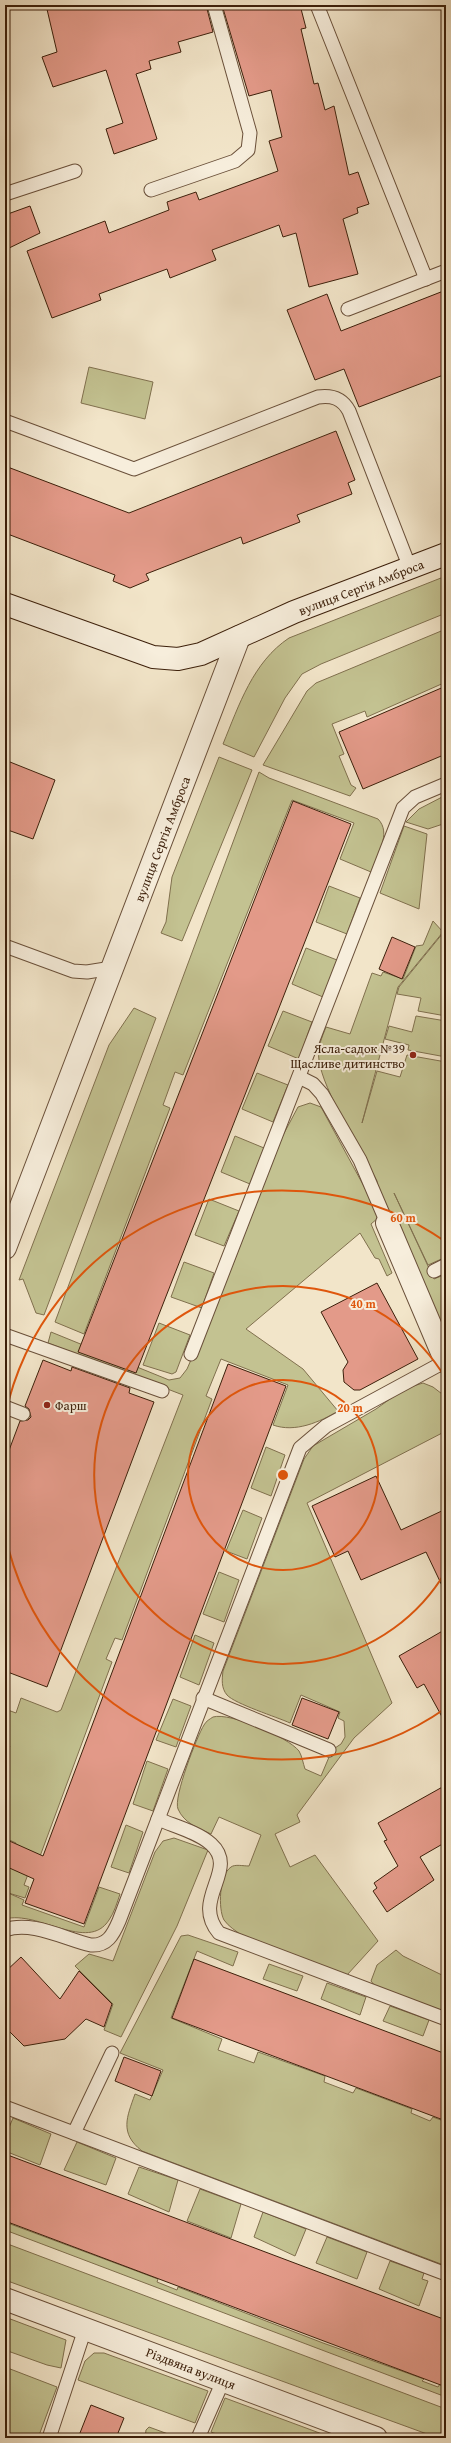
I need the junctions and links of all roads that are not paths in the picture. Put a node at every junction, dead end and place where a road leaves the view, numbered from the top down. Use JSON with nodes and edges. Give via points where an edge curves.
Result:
{"nodes":[{"id":1,"x":214,"y":5,"type":"edge"},
{"id":2,"x":317,"y":5,"type":"edge"},
{"id":3,"x":74,"y":171,"type":"dead end"},
{"id":4,"x":151,"y":190,"type":"dead end"},
{"id":5,"x":5,"y":194,"type":"edge"},
{"id":6,"x":446,"y":271,"type":"edge"},
{"id":7,"x":426,"y":279,"type":"junction"},
{"id":8,"x":348,"y":309,"type":"dead end"},
{"id":9,"x":5,"y":421,"type":"edge"},
{"id":10,"x":446,"y":554,"type":"edge"},
{"id":11,"x":410,"y":568,"type":"junction"},
{"id":12,"x":5,"y":604,"type":"edge"},
{"id":13,"x":239,"y":637,"type":"junction"},
{"id":14,"x":446,"y":784,"type":"edge"},
{"id":15,"x":5,"y":946,"type":"edge"},
{"id":16,"x":112,"y":968,"type":"junction"},
{"id":17,"x":299,"y":1076,"type":"junction"},
{"id":18,"x":387,"y":1222,"type":"joint"},
{"id":19,"x":5,"y":1248,"type":"edge"},
{"id":20,"x":5,"y":1335,"type":"edge"},
{"id":21,"x":191,"y":1354,"type":"dead end"},
{"id":22,"x":446,"y":1362,"type":"edge"},
{"id":23,"x":162,"y":1391,"type":"dead end"},
{"id":24,"x":5,"y":1407,"type":"edge"},
{"id":25,"x":23,"y":1414,"type":"dead end"},
{"id":26,"x":203,"y":1698,"type":"junction"},
{"id":27,"x":329,"y":1750,"type":"dead end"},
{"id":28,"x":158,"y":1819,"type":"junction"},
{"id":29,"x":5,"y":1930,"type":"edge"},
{"id":30,"x":446,"y":2019,"type":"edge"},
{"id":31,"x":112,"y":2053,"type":"dead end"},
{"id":32,"x":5,"y":2107,"type":"edge"},
{"id":33,"x":74,"y":2133,"type":"junction"},
{"id":34,"x":446,"y":2274,"type":"edge"},
{"id":35,"x":5,"y":2299,"type":"edge"},
{"id":36,"x":85,"y":2329,"type":"junction"},
{"id":37,"x":223,"y":2381,"type":"junction"},
{"id":38,"x":363,"y":2436,"type":"edge"},
{"id":39,"x":49,"y":2438,"type":"edge"},
{"id":40,"x":198,"y":2438,"type":"edge"}],
"edges":[{"from":1,"to":4,"type":"lane","via":[[250,133],[248,150],[235,162]]},
{"from":2,"to":7,"type":"lane"},
{"from":3,"to":5,"type":"lane"},
{"from":6,"to":7,"type":"lane"},
{"from":7,"to":8,"type":"lane"},
{"from":9,"to":11,"type":"lane","via":[[134,469],[318,397],[336,398],[344,403],[349,411]]},
{"from":10,"to":11,"type":"street","name":"вулиця Сергія Амброса"},
{"from":11,"to":13,"type":"street","name":"вулиця Сергія Амброса","via":[[294,612]]},
{"from":12,"to":13,"type":"street","via":[[166,660],[201,654]]},
{"from":13,"to":16,"type":"street","name":"вулиця Сергія Амброса"},
{"from":14,"to":17,"type":"lane","via":[[415,797],[403,808]]},
{"from":15,"to":16,"type":"lane","via":[[74,971],[87,972]]},
{"from":16,"to":19,"type":"street","name":"вулиця Сергія Амброса"},
{"from":17,"to":18,"type":"lane","via":[[313,1084],[322,1094],[360,1160]]},
{"from":17,"to":21,"type":"lane"},
{"from":18,"to":22,"type":"street"},
{"from":20,"to":23,"type":"lane"},
{"from":22,"to":26,"type":"lane","via":[[326,1426],[300,1448]]},
{"from":24,"to":25,"type":"lane"},
{"from":26,"to":27,"type":"lane"},
{"from":26,"to":28,"type":"lane"},
{"from":28,"to":29,"type":"lane","via":[[115,1931],[104,1943],[99,1946],[91,1945],[27,1928],[12,1927]]},
{"from":28,"to":30,"type":"lane","via":[[204,1839],[217,1850],[221,1867],[208,1908],[209,1918],[219,1933]]},
{"from":31,"to":33,"type":"lane"},
{"from":32,"to":33,"type":"lane"},
{"from":33,"to":34,"type":"lane"},
{"from":35,"to":36,"type":"street","name":"Різдвяна вулиця"},
{"from":36,"to":37,"type":"street","name":"Різдвяна вулиця"},
{"from":36,"to":39,"type":"lane"},
{"from":37,"to":38,"type":"street","name":"Різдвяна вулиця"},
{"from":37,"to":40,"type":"lane"}]}
